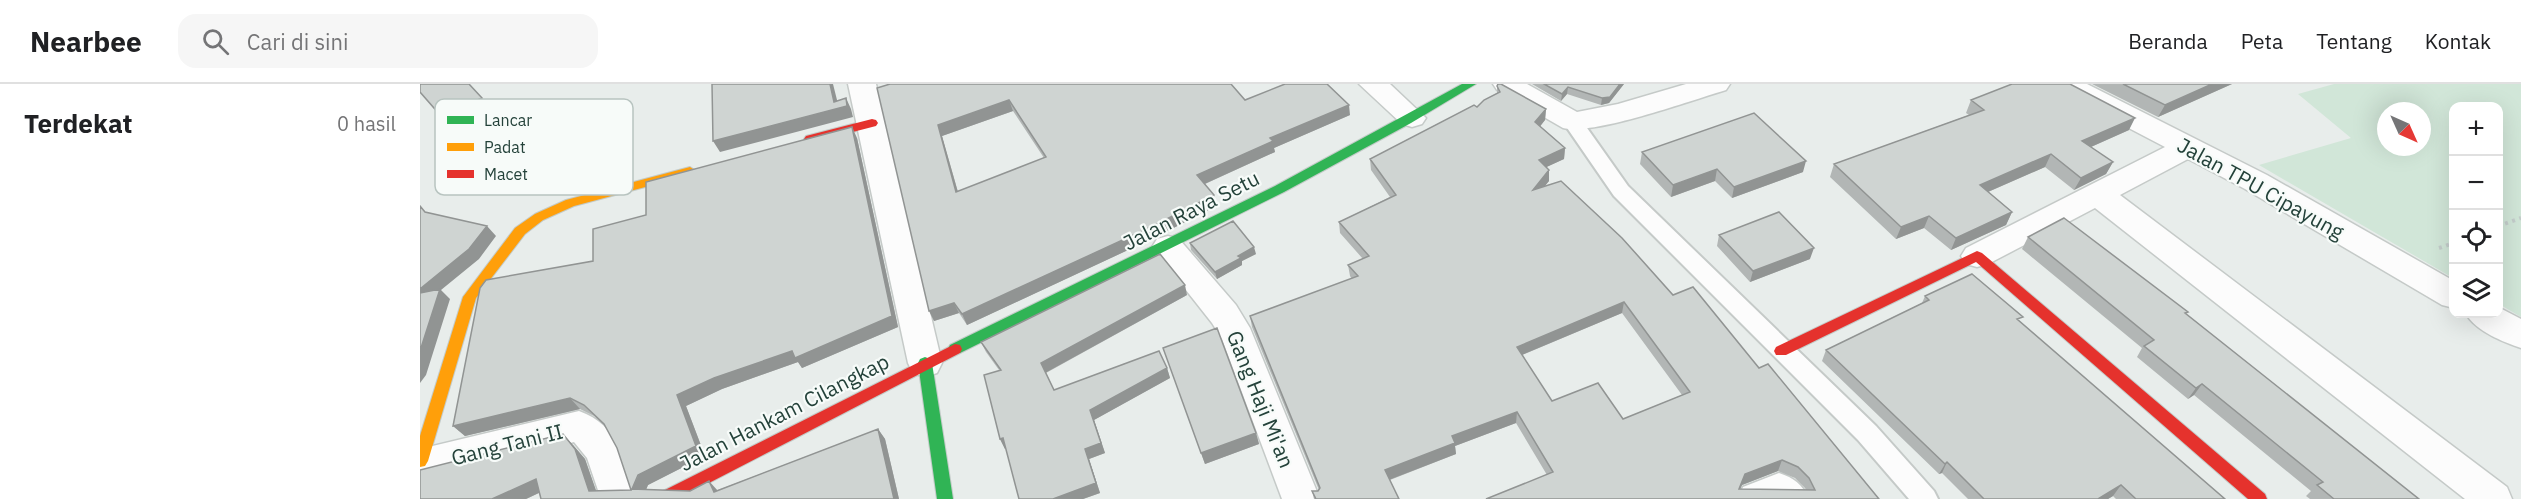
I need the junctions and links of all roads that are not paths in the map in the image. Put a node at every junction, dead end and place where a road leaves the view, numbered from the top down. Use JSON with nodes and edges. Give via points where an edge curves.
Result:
{"nodes":[{"id":1,"x":862,"y":84,"type":"edge"},
{"id":2,"x":1373,"y":84,"type":"edge"},
{"id":3,"x":1470,"y":84,"type":"edge"},
{"id":4,"x":1507,"y":84,"type":"edge"},
{"id":5,"x":1716,"y":84,"type":"edge"},
{"id":6,"x":2066,"y":84,"type":"edge"},
{"id":7,"x":1412,"y":118,"type":"junction"},
{"id":8,"x":1573,"y":122,"type":"junction"},
{"id":9,"x":872,"y":123,"type":"junction"},
{"id":10,"x":792,"y":144,"type":"edge"},
{"id":11,"x":2188,"y":147,"type":"junction"},
{"id":12,"x":699,"y":168,"type":"edge"},
{"id":13,"x":633,"y":186,"type":"edge"},
{"id":14,"x":2098,"y":194,"type":"junction"},
{"id":15,"x":599,"y":195,"type":"edge"},
{"id":16,"x":1167,"y":247,"type":"junction"},
{"id":17,"x":1977,"y":256,"type":"junction"},
{"id":18,"x":2449,"y":293,"type":"edge"},
{"id":19,"x":2490,"y":318,"type":"edge"},
{"id":20,"x":2521,"y":335,"type":"edge"},
{"id":21,"x":1781,"y":351,"type":"junction"},
{"id":22,"x":925,"y":363,"type":"junction"},
{"id":23,"x":420,"y":461,"type":"edge"},
{"id":24,"x":420,"y":465,"type":"edge"},
{"id":25,"x":620,"y":499,"type":"edge"},
{"id":26,"x":663,"y":499,"type":"edge"},
{"id":27,"x":945,"y":499,"type":"edge"},
{"id":28,"x":1301,"y":499,"type":"edge"},
{"id":29,"x":1925,"y":499,"type":"edge"},
{"id":30,"x":2259,"y":499,"type":"edge"},
{"id":31,"x":2493,"y":499,"type":"edge"}],
"edges":[{"from":1,"to":9,"type":"street"},
{"from":2,"to":7,"type":"street"},
{"from":3,"to":7,"type":"street","name":"Jalan Raya Setu"},
{"from":4,"to":8,"type":"street"},
{"from":5,"to":8,"type":"street"},
{"from":6,"to":11,"type":"street","name":"Jalan TPU Cipayung"},
{"from":7,"to":16,"type":"street","name":"Jalan Raya Setu"},
{"from":8,"to":21,"type":"lane","via":[[1621,191]]},
{"from":9,"to":10,"type":"street"},
{"from":9,"to":22,"type":"street"},
{"from":11,"to":14,"type":"street"},
{"from":11,"to":18,"type":"street","name":"Jalan TPU Cipayung"},
{"from":12,"to":13,"type":"street"},
{"from":14,"to":17,"type":"street"},
{"from":14,"to":31,"type":"street"},
{"from":15,"to":23,"type":"street","via":[[539,217],[520,231],[470,297]]},
{"from":16,"to":22,"type":"street","name":"Jalan Raya Setu"},
{"from":16,"to":28,"type":"street","name":"Gang Haji Mi'an","via":[[1239,337]]},
{"from":17,"to":21,"type":"street"},
{"from":17,"to":30,"type":"street"},
{"from":19,"to":20,"type":"street"},
{"from":21,"to":29,"type":"lane","via":[[1867,434]]},
{"from":22,"to":26,"type":"street","name":"Jalan Hankam Cilangkap"},
{"from":22,"to":27,"type":"street"},
{"from":24,"to":25,"type":"street","name":"Gang Tani II","via":[[579,426],[591,432],[601,446]]}]}
